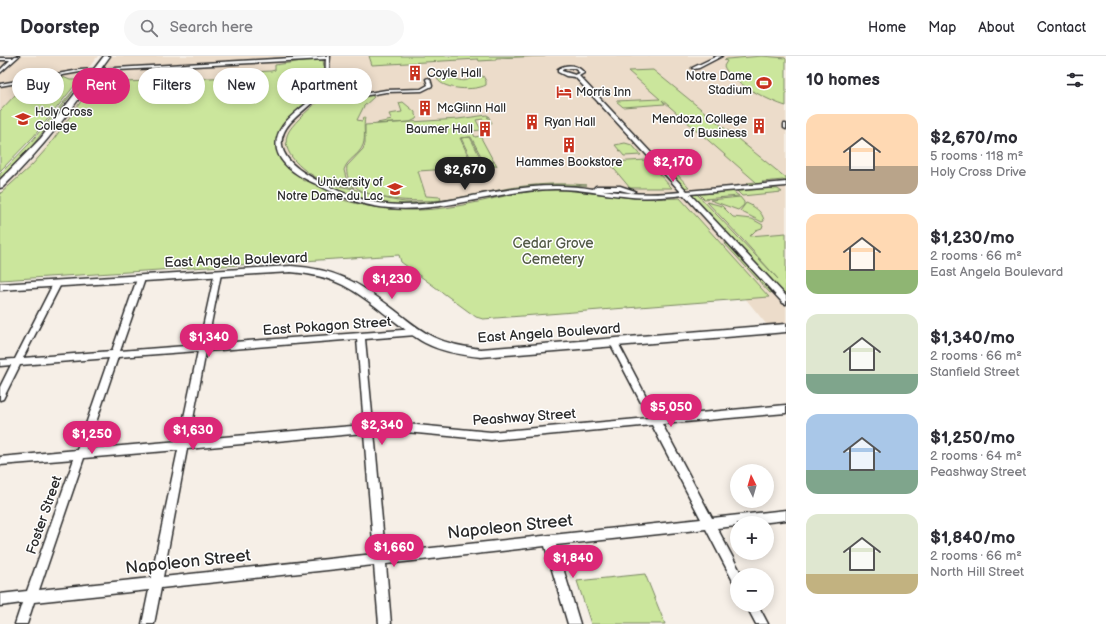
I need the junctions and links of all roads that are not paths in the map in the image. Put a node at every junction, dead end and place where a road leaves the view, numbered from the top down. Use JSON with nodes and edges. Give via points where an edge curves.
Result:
{"nodes":[{"id":1,"x":107,"y":56,"type":"edge"},
{"id":2,"x":720,"y":56,"type":"edge"},
{"id":3,"x":327,"y":57,"type":"edge"},
{"id":4,"x":15,"y":58,"type":"edge"},
{"id":5,"x":0,"y":59,"type":"edge"},
{"id":6,"x":98,"y":68,"type":"edge"},
{"id":7,"x":130,"y":68,"type":"edge"},
{"id":8,"x":328,"y":68,"type":"edge"},
{"id":9,"x":694,"y":68,"type":"dead end"},
{"id":10,"x":0,"y":72,"type":"edge"},
{"id":11,"x":72,"y":72,"type":"edge"},
{"id":12,"x":576,"y":76,"type":"dead end"},
{"id":13,"x":428,"y":79,"type":"dead end"},
{"id":14,"x":0,"y":86,"type":"edge"},
{"id":15,"x":372,"y":93,"type":"edge"},
{"id":16,"x":72,"y":103,"type":"edge"},
{"id":17,"x":309,"y":104,"type":"edge"},
{"id":18,"x":786,"y":124,"type":"edge"},
{"id":19,"x":786,"y":128,"type":"edge"},
{"id":20,"x":786,"y":184,"type":"edge"},
{"id":21,"x":0,"y":185,"type":"edge"},
{"id":22,"x":684,"y":193,"type":"junction"},
{"id":23,"x":217,"y":274,"type":"junction"},
{"id":24,"x":142,"y":279,"type":"junction"},
{"id":25,"x":57,"y":284,"type":"junction"},
{"id":26,"x":0,"y":287,"type":"edge"},
{"id":27,"x":786,"y":301,"type":"edge"},
{"id":28,"x":786,"y":328,"type":"edge"},
{"id":29,"x":416,"y":332,"type":"junction"},
{"id":30,"x":361,"y":336,"type":"junction"},
{"id":31,"x":614,"y":343,"type":"junction"},
{"id":32,"x":203,"y":348,"type":"junction"},
{"id":33,"x":115,"y":354,"type":"junction"},
{"id":34,"x":17,"y":362,"type":"junction"},
{"id":35,"x":0,"y":363,"type":"edge"},
{"id":36,"x":0,"y":396,"type":"edge"},
{"id":37,"x":786,"y":409,"type":"edge"},
{"id":38,"x":655,"y":421,"type":"junction"},
{"id":39,"x":369,"y":428,"type":"junction"},
{"id":40,"x":183,"y":445,"type":"junction"},
{"id":41,"x":80,"y":454,"type":"junction"},
{"id":42,"x":0,"y":461,"type":"edge"},
{"id":43,"x":786,"y":515,"type":"edge"},
{"id":44,"x":709,"y":523,"type":"junction"},
{"id":45,"x":549,"y":540,"type":"junction"},
{"id":46,"x":380,"y":558,"type":"junction"},
{"id":47,"x":732,"y":568,"type":"edge"},
{"id":48,"x":156,"y":583,"type":"junction"},
{"id":49,"x":31,"y":596,"type":"junction"},
{"id":50,"x":0,"y":600,"type":"edge"},
{"id":51,"x":756,"y":612,"type":"edge"},
{"id":52,"x":21,"y":624,"type":"edge"},
{"id":53,"x":148,"y":624,"type":"edge"},
{"id":54,"x":385,"y":624,"type":"edge"},
{"id":55,"x":574,"y":624,"type":"edge"},
{"id":56,"x":762,"y":624,"type":"edge"}],
"edges":[{"from":1,"to":6,"type":"main road"},
{"from":2,"to":9,"type":"street"},
{"from":3,"to":7,"type":"street"},
{"from":3,"to":8,"type":"street"},
{"from":4,"to":5,"type":"street"},
{"from":4,"to":10,"type":"street"},
{"from":11,"to":14,"type":"street","via":[[33,83]]},
{"from":12,"to":22,"type":"street"},
{"from":13,"to":15,"type":"street","via":[[430,86],[422,90]]},
{"from":16,"to":21,"type":"main road","via":[[22,165]]},
{"from":17,"to":22,"type":"street","via":[[283,129],[279,140],[280,151],[287,162],[302,174],[320,185],[359,201],[389,206],[421,206],[554,187],[646,196]]},
{"from":18,"to":19,"type":"street"},
{"from":20,"to":22,"type":"street"},
{"from":22,"to":27,"type":"street"},
{"from":23,"to":24,"type":"main road","name":"East Angela Boulevard"},
{"from":23,"to":29,"type":"main road","name":"East Angela Boulevard","via":[[291,269],[329,274],[351,283]]},
{"from":23,"to":32,"type":"street"},
{"from":24,"to":25,"type":"main road","name":"East Angela Boulevard"},
{"from":24,"to":33,"type":"street","name":"Foster Street"},
{"from":25,"to":26,"type":"main road","name":"East Angela Boulevard"},
{"from":25,"to":34,"type":"street"},
{"from":28,"to":31,"type":"main road","name":"East Angela Boulevard"},
{"from":29,"to":30,"type":"street","name":"East Pokagon Street"},
{"from":29,"to":31,"type":"main road","name":"East Angela Boulevard","via":[[450,348],[481,353]]},
{"from":30,"to":32,"type":"street","name":"East Pokagon Street"},
{"from":30,"to":39,"type":"street"},
{"from":31,"to":38,"type":"street"},
{"from":32,"to":33,"type":"street","name":"East Pokagon Street"},
{"from":32,"to":40,"type":"street"},
{"from":33,"to":34,"type":"street","name":"East Pokagon Street"},
{"from":33,"to":41,"type":"street","name":"Foster Street"},
{"from":34,"to":35,"type":"street","name":"East Pokagon Street"},
{"from":34,"to":36,"type":"street"},
{"from":37,"to":38,"type":"street","name":"Peashway Street"},
{"from":38,"to":39,"type":"street","name":"Peashway Street","via":[[491,436],[415,428]]},
{"from":38,"to":44,"type":"street"},
{"from":39,"to":40,"type":"street","name":"Peashway Street"},
{"from":39,"to":46,"type":"street"},
{"from":40,"to":41,"type":"street","name":"Peashway Street"},
{"from":40,"to":48,"type":"street"},
{"from":41,"to":42,"type":"street","name":"Peashway Street"},
{"from":41,"to":49,"type":"street","name":"Foster Street"},
{"from":43,"to":44,"type":"street","name":"Napoleon Street"},
{"from":44,"to":45,"type":"street","name":"Napoleon Street"},
{"from":44,"to":47,"type":"street"},
{"from":45,"to":46,"type":"street","name":"Napoleon Street"},
{"from":45,"to":55,"type":"street"},
{"from":46,"to":48,"type":"street","name":"Napoleon Street"},
{"from":46,"to":54,"type":"street"},
{"from":48,"to":49,"type":"street","name":"Napoleon Street"},
{"from":48,"to":53,"type":"street"},
{"from":49,"to":50,"type":"street","name":"Napoleon Street"},
{"from":49,"to":52,"type":"street","name":"Foster Street"},
{"from":51,"to":56,"type":"street"}]}
